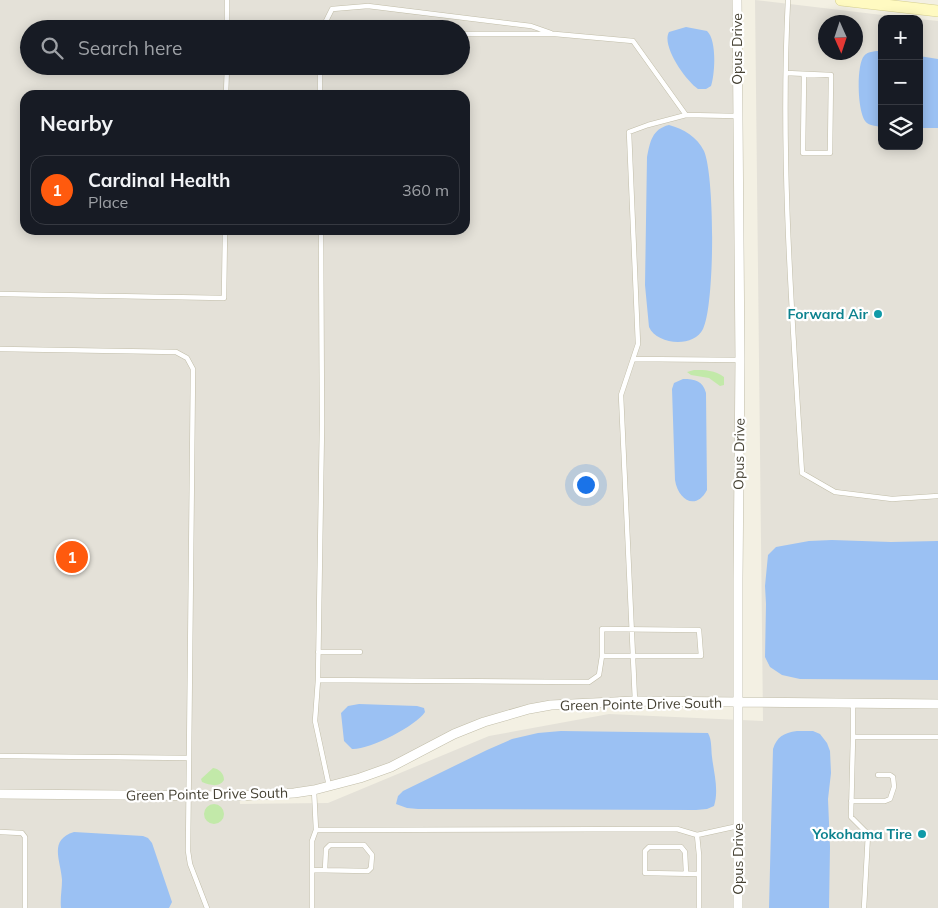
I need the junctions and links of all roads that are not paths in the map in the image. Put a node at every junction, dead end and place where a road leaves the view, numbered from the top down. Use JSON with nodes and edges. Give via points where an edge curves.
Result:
{"nodes":[{"id":1,"x":227,"y":0,"type":"edge"},
{"id":2,"x":737,"y":0,"type":"edge"},
{"id":3,"x":788,"y":0,"type":"edge"},
{"id":4,"x":841,"y":0,"type":"edge"},
{"id":5,"x":938,"y":11,"type":"edge"},
{"id":6,"x":227,"y":20,"type":"edge"},
{"id":7,"x":326,"y":20,"type":"edge"},
{"id":8,"x":470,"y":34,"type":"edge"},
{"id":9,"x":555,"y":34,"type":"junction"},
{"id":10,"x":786,"y":73,"type":"junction"},
{"id":11,"x":804,"y":74,"type":"junction"},
{"id":12,"x":226,"y":75,"type":"edge"},
{"id":13,"x":320,"y":75,"type":"edge"},
{"id":14,"x":226,"y":90,"type":"edge"},
{"id":15,"x":320,"y":90,"type":"edge"},
{"id":16,"x":686,"y":115,"type":"junction"},
{"id":17,"x":737,"y":116,"type":"junction"},
{"id":18,"x":225,"y":235,"type":"edge"},
{"id":19,"x":321,"y":235,"type":"edge"},
{"id":20,"x":0,"y":294,"type":"edge"},
{"id":21,"x":0,"y":349,"type":"edge"},
{"id":22,"x":633,"y":359,"type":"junction"},
{"id":23,"x":740,"y":360,"type":"junction"},
{"id":24,"x":938,"y":496,"type":"edge"},
{"id":25,"x":632,"y":628,"type":"junction"},
{"id":26,"x":318,"y":652,"type":"junction"},
{"id":27,"x":360,"y":652,"type":"dead end"},
{"id":28,"x":602,"y":656,"type":"junction"},
{"id":29,"x":633,"y":656,"type":"junction"},
{"id":30,"x":318,"y":680,"type":"junction"},
{"id":31,"x":635,"y":701,"type":"junction"},
{"id":32,"x":738,"y":703,"type":"junction"},
{"id":33,"x":853,"y":703,"type":"junction"},
{"id":34,"x":938,"y":704,"type":"edge"},
{"id":35,"x":853,"y":737,"type":"junction"},
{"id":36,"x":938,"y":737,"type":"edge"},
{"id":37,"x":0,"y":756,"type":"edge"},
{"id":38,"x":190,"y":758,"type":"junction"},
{"id":39,"x":878,"y":775,"type":"dead end"},
{"id":40,"x":330,"y":787,"type":"junction"},
{"id":41,"x":314,"y":790,"type":"junction"},
{"id":42,"x":0,"y":794,"type":"edge"},
{"id":43,"x":190,"y":796,"type":"junction"},
{"id":44,"x":851,"y":802,"type":"junction"},
{"id":45,"x":738,"y":826,"type":"junction"},
{"id":46,"x":316,"y":830,"type":"junction"},
{"id":47,"x":0,"y":832,"type":"edge"},
{"id":48,"x":697,"y":835,"type":"junction"},
{"id":49,"x":312,"y":870,"type":"junction"},
{"id":50,"x":325,"y":870,"type":"junction"},
{"id":51,"x":686,"y":873,"type":"junction"},
{"id":52,"x":699,"y":874,"type":"junction"},
{"id":53,"x":24,"y":908,"type":"edge"},
{"id":54,"x":207,"y":908,"type":"edge"},
{"id":55,"x":312,"y":908,"type":"edge"},
{"id":56,"x":699,"y":908,"type":"edge"},
{"id":57,"x":738,"y":908,"type":"edge"},
{"id":58,"x":864,"y":908,"type":"edge"}],
"edges":[{"from":1,"to":6,"type":"lane"},
{"from":2,"to":17,"type":"street","name":"Opus Drive"},
{"from":3,"to":10,"type":"lane"},
{"from":4,"to":5,"type":"street"},
{"from":7,"to":9,"type":"lane","via":[[332,9],[368,6],[531,26]]},
{"from":8,"to":9,"type":"lane"},
{"from":9,"to":16,"type":"lane","via":[[632,41]]},
{"from":10,"to":11,"type":"lane"},
{"from":10,"to":24,"type":"lane","via":[[786,165],[802,474],[835,492],[892,499]]},
{"from":11,"to":11,"type":"lane","via":[[831,75],[830,153],[803,153]]},
{"from":12,"to":14,"type":"lane"},
{"from":13,"to":15,"type":"lane"},
{"from":16,"to":17,"type":"lane"},
{"from":16,"to":22,"type":"lane","via":[[629,132],[638,344]]},
{"from":17,"to":23,"type":"street","name":"Opus Drive"},
{"from":18,"to":20,"type":"lane","via":[[224,298]]},
{"from":19,"to":26,"type":"lane"},
{"from":21,"to":38,"type":"lane","via":[[176,352],[187,358],[193,369]]},
{"from":22,"to":23,"type":"lane"},
{"from":22,"to":25,"type":"lane","via":[[621,395]]},
{"from":23,"to":32,"type":"street","name":"Opus Drive"},
{"from":25,"to":28,"type":"lane","via":[[602,628]]},
{"from":25,"to":29,"type":"lane"},
{"from":25,"to":29,"type":"lane","via":[[700,630],[701,656]]},
{"from":26,"to":27,"type":"lane"},
{"from":26,"to":30,"type":"lane"},
{"from":28,"to":29,"type":"lane"},
{"from":28,"to":30,"type":"lane","via":[[599,675],[589,682]]},
{"from":29,"to":31,"type":"lane"},
{"from":30,"to":40,"type":"lane","via":[[315,721]]},
{"from":31,"to":32,"type":"street","name":"Green Pointe Drive South"},
{"from":31,"to":40,"type":"street","name":"Green Pointe Drive South","via":[[551,705],[506,715],[454,734],[391,767]]},
{"from":32,"to":33,"type":"street","name":"Green Pointe Drive South"},
{"from":32,"to":45,"type":"street","name":"Opus Drive"},
{"from":33,"to":34,"type":"street","name":"Green Pointe Drive South"},
{"from":33,"to":35,"type":"lane"},
{"from":35,"to":36,"type":"lane"},
{"from":35,"to":44,"type":"lane"},
{"from":37,"to":38,"type":"lane"},
{"from":38,"to":43,"type":"lane"},
{"from":39,"to":44,"type":"lane","via":[[893,777],[890,799]]},
{"from":40,"to":41,"type":"street","name":"Green Pointe Drive South"},
{"from":41,"to":43,"type":"street","name":"Green Pointe Drive South","via":[[255,796]]},
{"from":41,"to":46,"type":"lane"},
{"from":42,"to":43,"type":"street","name":"Green Pointe Drive South"},
{"from":43,"to":54,"type":"lane","via":[[188,851]]},
{"from":44,"to":58,"type":"lane","via":[[850,817],[868,834]]},
{"from":45,"to":48,"type":"lane"},
{"from":45,"to":57,"type":"street","name":"Opus Drive"},
{"from":46,"to":48,"type":"lane","via":[[677,829]]},
{"from":46,"to":49,"type":"lane","via":[[312,841]]},
{"from":47,"to":53,"type":"lane","via":[[16,832],[24,838]]},
{"from":48,"to":52,"type":"lane"},
{"from":49,"to":50,"type":"lane"},
{"from":49,"to":55,"type":"lane"},
{"from":50,"to":50,"type":"lane","via":[[368,871],[372,855],[364,845],[330,845],[326,849]]},
{"from":51,"to":51,"type":"lane","via":[[645,873],[645,850],[648,847],[680,847],[685,852]]},
{"from":51,"to":52,"type":"lane"},
{"from":52,"to":56,"type":"lane"}]}
